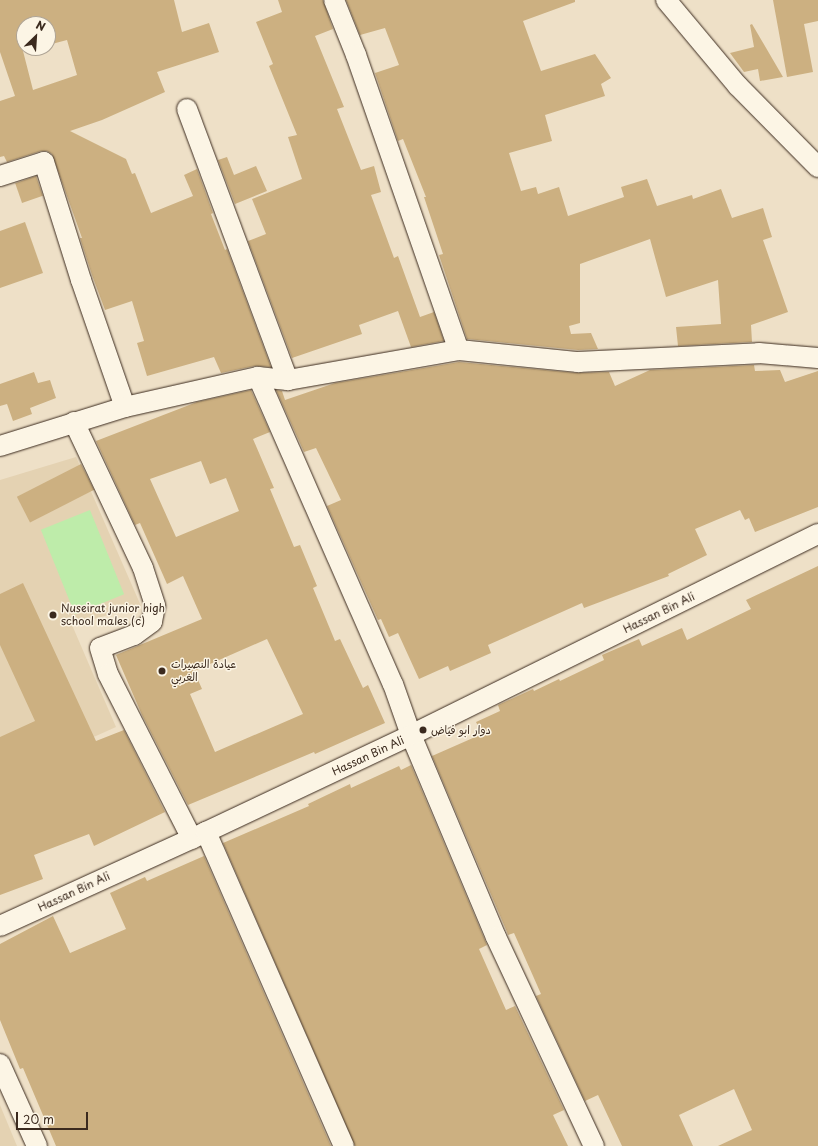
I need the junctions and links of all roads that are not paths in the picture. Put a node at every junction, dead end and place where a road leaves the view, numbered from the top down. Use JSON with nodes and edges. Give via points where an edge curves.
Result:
{"nodes":[{"id":1,"x":334,"y":0,"type":"edge"},
{"id":2,"x":666,"y":0,"type":"edge"},
{"id":3,"x":187,"y":109,"type":"dead end"},
{"id":4,"x":818,"y":167,"type":"edge"},
{"id":5,"x":0,"y":176,"type":"edge"},
{"id":6,"x":459,"y":350,"type":"junction"},
{"id":7,"x":818,"y":358,"type":"edge"},
{"id":8,"x":258,"y":377,"type":"junction"},
{"id":9,"x":288,"y":380,"type":"junction"},
{"id":10,"x":125,"y":407,"type":"junction"},
{"id":11,"x":74,"y":422,"type":"junction"},
{"id":12,"x":0,"y":446,"type":"edge"},
{"id":13,"x":818,"y":534,"type":"edge"},
{"id":14,"x":411,"y":735,"type":"junction"},
{"id":15,"x":199,"y":836,"type":"junction"},
{"id":16,"x":0,"y":926,"type":"edge"},
{"id":17,"x":0,"y":1064,"type":"edge"},
{"id":18,"x":37,"y":1146,"type":"edge"},
{"id":19,"x":344,"y":1146,"type":"edge"},
{"id":20,"x":594,"y":1146,"type":"edge"}],
"edges":[{"from":1,"to":6,"type":"street","via":[[356,55]]},
{"from":2,"to":4,"type":"street","via":[[738,86]]},
{"from":3,"to":9,"type":"street"},
{"from":5,"to":10,"type":"street","via":[[44,162]]},
{"from":6,"to":7,"type":"street","via":[[578,362],[759,353]]},
{"from":6,"to":9,"type":"street"},
{"from":8,"to":9,"type":"street"},
{"from":8,"to":10,"type":"street"},
{"from":8,"to":14,"type":"street","via":[[393,684]]},
{"from":10,"to":11,"type":"street"},
{"from":11,"to":12,"type":"street"},
{"from":11,"to":15,"type":"street","via":[[143,568],[155,606],[152,622],[134,635],[100,648],[108,674]]},
{"from":13,"to":14,"type":"street","name":"Hassan Bin Ali"},
{"from":14,"to":15,"type":"street","name":"Hassan Bin Ali"},
{"from":14,"to":20,"type":"street","via":[[496,937]]},
{"from":15,"to":16,"type":"street","name":"Hassan Bin Ali"},
{"from":15,"to":19,"type":"street"},
{"from":17,"to":18,"type":"street"}]}
